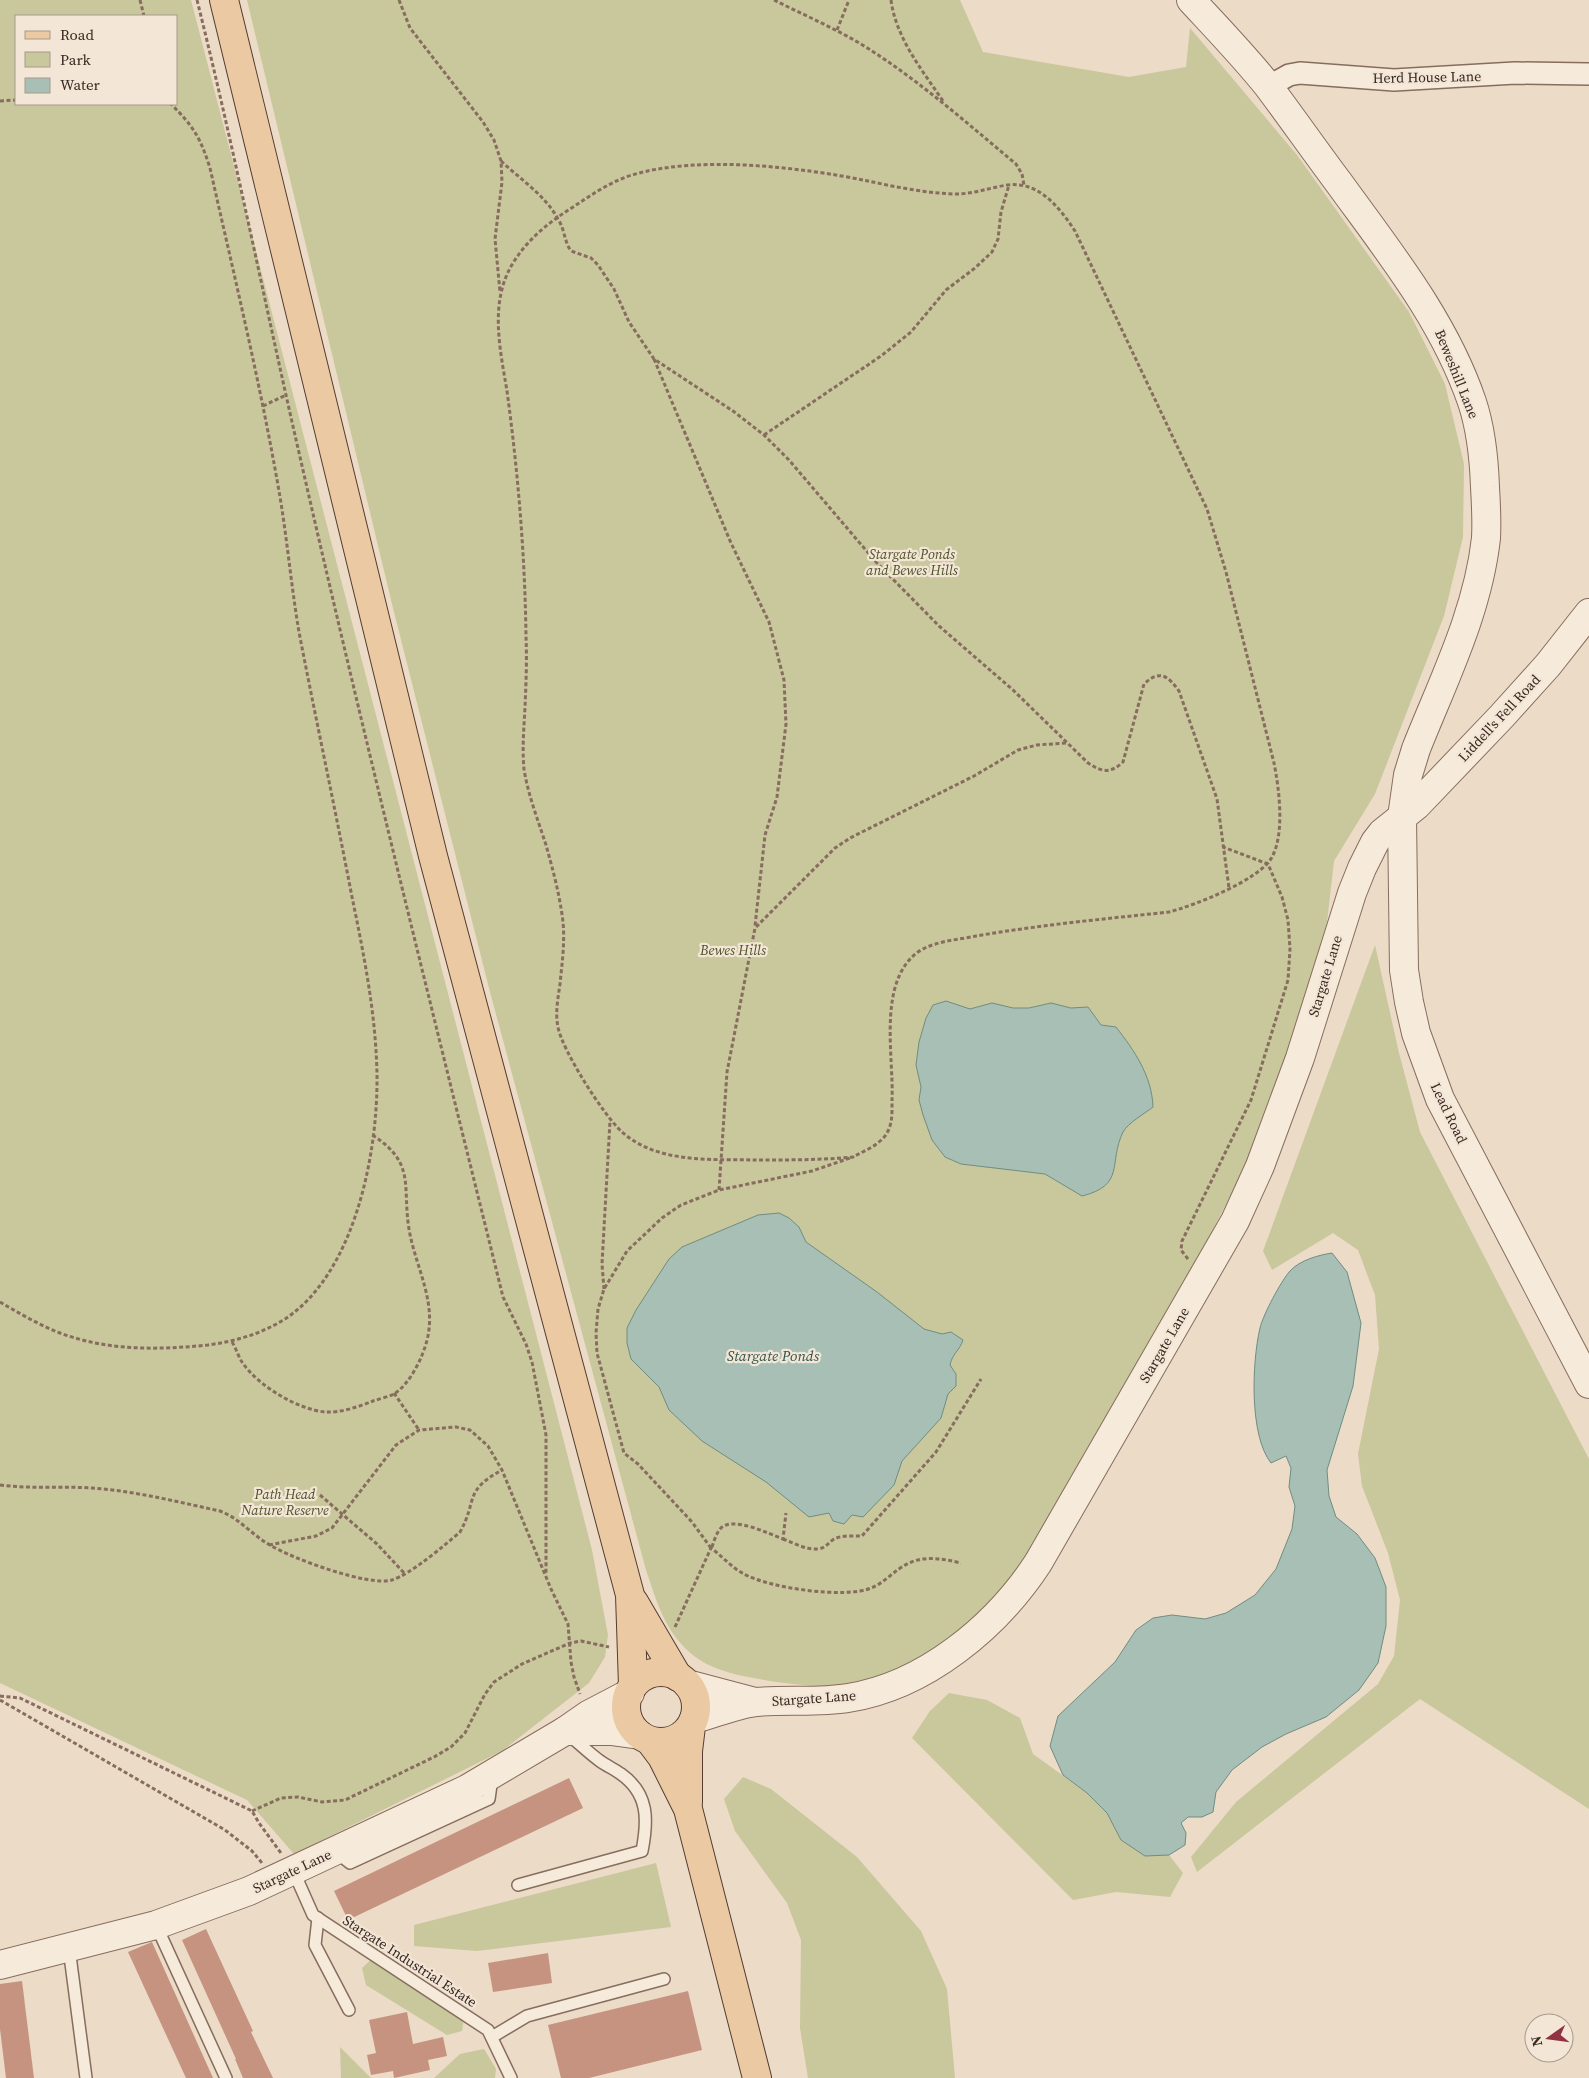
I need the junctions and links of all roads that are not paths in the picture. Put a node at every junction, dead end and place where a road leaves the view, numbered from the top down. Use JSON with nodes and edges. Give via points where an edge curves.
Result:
{"nodes":[{"id":1,"x":224,"y":0,"type":"edge"},
{"id":2,"x":1191,"y":0,"type":"edge"},
{"id":3,"x":1589,"y":74,"type":"edge"},
{"id":4,"x":1268,"y":87,"type":"junction"},
{"id":5,"x":1589,"y":613,"type":"edge"},
{"id":6,"x":1402,"y":817,"type":"junction"},
{"id":7,"x":1589,"y":1384,"type":"edge"},
{"id":8,"x":630,"y":1595,"type":"junction"},
{"id":9,"x":682,"y":1680,"type":"junction"},
{"id":10,"x":631,"y":1689,"type":"junction"},
{"id":11,"x":755,"y":1702,"type":"junction"},
{"id":12,"x":692,"y":1723,"type":"junction"},
{"id":13,"x":565,"y":1731,"type":"junction"},
{"id":14,"x":645,"y":1738,"type":"junction"},
{"id":15,"x":688,"y":1809,"type":"junction"},
{"id":16,"x":284,"y":1874,"type":"junction"},
{"id":17,"x":518,"y":1885,"type":"dead end"},
{"id":18,"x":318,"y":1918,"type":"junction"},
{"id":19,"x":156,"y":1925,"type":"junction"},
{"id":20,"x":69,"y":1948,"type":"junction"},
{"id":21,"x":0,"y":1965,"type":"edge"},
{"id":22,"x":664,"y":1979,"type":"dead end"},
{"id":23,"x":349,"y":2010,"type":"dead end"},
{"id":24,"x":492,"y":2037,"type":"junction"},
{"id":25,"x":86,"y":2078,"type":"edge"},
{"id":26,"x":226,"y":2078,"type":"edge"},
{"id":27,"x":511,"y":2078,"type":"edge"},
{"id":28,"x":757,"y":2078,"type":"edge"}],
"edges":[{"from":1,"to":8,"type":"main road","via":[[433,856]]},
{"from":2,"to":4,"type":"street","name":"Beweshill Lane"},
{"from":3,"to":4,"type":"street","name":"Herd House Lane","via":[[1515,73],[1394,80],[1300,73]]},
{"from":4,"to":6,"type":"street","name":"Beweshill Lane","via":[[1408,278],[1435,321],[1456,363],[1480,432],[1486,504],[1482,568],[1463,629],[1416,749],[1408,775]]},
{"from":5,"to":6,"type":"street","name":"Liddell's Fell Road","via":[[1502,716]]},
{"from":6,"to":7,"type":"street","name":"Lead Road","via":[[1404,970],[1409,1002],[1427,1066],[1440,1099]]},
{"from":6,"to":11,"type":"street","name":"Stargate Lane","via":[[1375,842],[1362,868],[1300,1058],[1260,1166],[1235,1221],[1022,1588],[988,1624],[904,1682],[875,1693],[822,1701]]},
{"from":8,"to":9,"type":"main road"},
{"from":8,"to":10,"type":"main road"},
{"from":9,"to":10,"type":"main road","via":[[667,1673],[658,1673],[641,1679]]},
{"from":9,"to":11,"type":"street","name":"Stargate Lane"},
{"from":9,"to":12,"type":"main road","via":[[695,1701]]},
{"from":10,"to":13,"type":"street","name":"Stargate Lane"},
{"from":10,"to":14,"type":"main road","via":[[627,1711],[634,1728]]},
{"from":11,"to":12,"type":"street","name":"Stargate Lane"},
{"from":12,"to":14,"type":"main road","via":[[685,1733],[669,1742],[659,1743]]},
{"from":12,"to":15,"type":"main road","via":[[688,1751]]},
{"from":13,"to":14,"type":"street","via":[[611,1731]]},
{"from":13,"to":16,"type":"street","name":"Stargate Lane","via":[[492,1775]]},
{"from":13,"to":17,"type":"lane","via":[[637,1790],[645,1808],[647,1828],[642,1851]]},
{"from":14,"to":15,"type":"main road","via":[[662,1756]]},
{"from":15,"to":28,"type":"main road"},
{"from":16,"to":18,"type":"lane","name":"Stargate Industrial Estate"},
{"from":16,"to":19,"type":"street","name":"Stargate Lane","via":[[249,1891]]},
{"from":18,"to":23,"type":"lane","via":[[314,1945]]},
{"from":18,"to":24,"type":"lane","name":"Stargate Industrial Estate","via":[[488,2030]]},
{"from":19,"to":20,"type":"street","name":"Stargate Lane"},
{"from":19,"to":26,"type":"lane"},
{"from":20,"to":21,"type":"street","name":"Stargate Lane"},
{"from":20,"to":25,"type":"lane"},
{"from":22,"to":24,"type":"lane","via":[[528,2016]]},
{"from":24,"to":27,"type":"lane","name":"Stargate Industrial Estate"}]}
